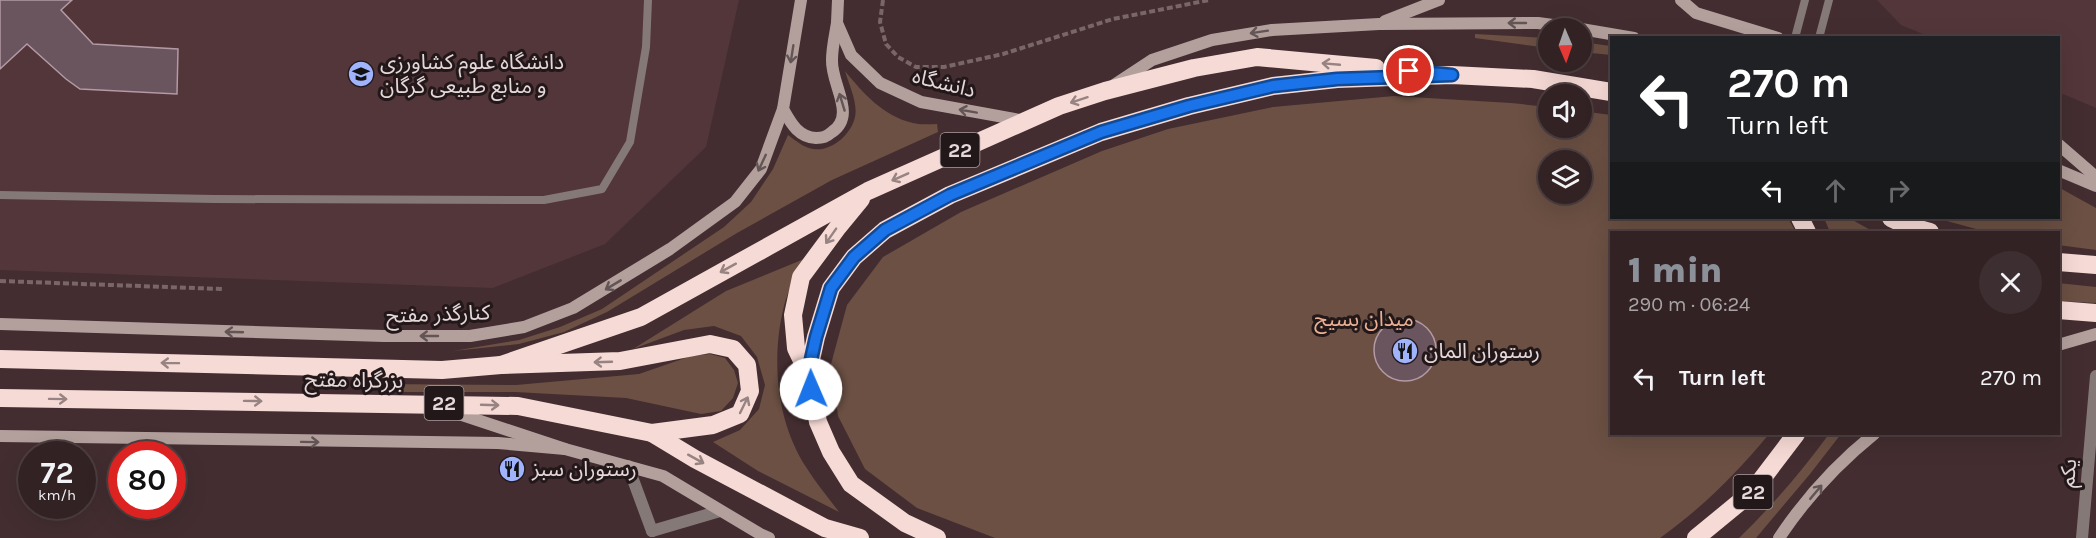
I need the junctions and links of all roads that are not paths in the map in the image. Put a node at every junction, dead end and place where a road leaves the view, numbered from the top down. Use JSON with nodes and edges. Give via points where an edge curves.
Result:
{"nodes":[{"id":1,"x":648,"y":0,"type":"edge"},
{"id":2,"x":801,"y":0,"type":"edge"},
{"id":3,"x":838,"y":0,"type":"edge"},
{"id":4,"x":1439,"y":0,"type":"edge"},
{"id":5,"x":1681,"y":0,"type":"edge"},
{"id":6,"x":1805,"y":0,"type":"edge"},
{"id":7,"x":1829,"y":0,"type":"edge"},
{"id":8,"x":837,"y":23,"type":"junction"},
{"id":9,"x":1538,"y":23,"type":"edge"},
{"id":10,"x":1379,"y":24,"type":"junction"},
{"id":11,"x":1592,"y":31,"type":"edge"},
{"id":12,"x":1622,"y":36,"type":"edge"},
{"id":13,"x":1771,"y":36,"type":"edge"},
{"id":14,"x":1796,"y":36,"type":"edge"},
{"id":15,"x":1820,"y":36,"type":"edge"},
{"id":16,"x":1452,"y":75,"type":"junction"},
{"id":17,"x":1105,"y":91,"type":"junction"},
{"id":18,"x":1610,"y":92,"type":"edge"},
{"id":19,"x":783,"y":109,"type":"junction"},
{"id":20,"x":1026,"y":121,"type":"junction"},
{"id":21,"x":2060,"y":146,"type":"edge"},
{"id":22,"x":2060,"y":171,"type":"edge"},
{"id":23,"x":2096,"y":177,"type":"edge"},
{"id":24,"x":2096,"y":186,"type":"edge"},
{"id":25,"x":868,"y":191,"type":"junction"},
{"id":26,"x":0,"y":195,"type":"edge"},
{"id":27,"x":1893,"y":219,"type":"edge"},
{"id":28,"x":1926,"y":231,"type":"edge"},
{"id":29,"x":2060,"y":262,"type":"edge"},
{"id":30,"x":2096,"y":265,"type":"edge"},
{"id":31,"x":2060,"y":310,"type":"edge"},
{"id":32,"x":2096,"y":313,"type":"edge"},
{"id":33,"x":0,"y":324,"type":"edge"},
{"id":34,"x":2096,"y":334,"type":"edge"},
{"id":35,"x":2060,"y":344,"type":"edge"},
{"id":36,"x":0,"y":359,"type":"edge"},
{"id":37,"x":501,"y":365,"type":"junction"},
{"id":38,"x":808,"y":373,"type":"junction"},
{"id":39,"x":2096,"y":376,"type":"edge"},
{"id":40,"x":0,"y":398,"type":"edge"},
{"id":41,"x":426,"y":403,"type":"junction"},
{"id":42,"x":652,"y":433,"type":"junction"},
{"id":43,"x":1795,"y":435,"type":"edge"},
{"id":44,"x":1873,"y":435,"type":"edge"},
{"id":45,"x":0,"y":436,"type":"edge"},
{"id":46,"x":565,"y":449,"type":"junction"},
{"id":47,"x":628,"y":466,"type":"junction"},
{"id":48,"x":720,"y":511,"type":"junction"},
{"id":49,"x":651,"y":535,"type":"edge"},
{"id":50,"x":770,"y":538,"type":"edge"},
{"id":51,"x":860,"y":538,"type":"edge"},
{"id":52,"x":937,"y":538,"type":"edge"},
{"id":53,"x":1696,"y":538,"type":"edge"},
{"id":54,"x":1779,"y":538,"type":"edge"},
{"id":55,"x":2082,"y":538,"type":"edge"}],
"edges":[{"from":1,"to":26,"type":"lane","via":[[646,47],[630,142],[602,189],[544,200]]},
{"from":2,"to":19,"type":"main road","one_way":true},
{"from":3,"to":8,"type":"main road","name":"دانشگاه"},
{"from":4,"to":10,"type":"main road"},
{"from":5,"to":13,"type":"main road","via":[[1696,14]]},
{"from":6,"to":14,"type":"lane"},
{"from":7,"to":15,"type":"lane"},
{"from":19,"to":8,"type":"main road","one_way":true,"via":[[792,125],[807,137],[824,138],[840,127],[845,111],[832,60]]},
{"from":20,"to":8,"type":"main road","name":"دانشگاه","one_way":true,"via":[[921,102],[880,83],[851,54]]},
{"from":9,"to":10,"type":"main road","one_way":true},
{"from":10,"to":17,"type":"main road","one_way":true,"via":[[1272,30],[1212,40],[1152,60]]},
{"from":11,"to":12,"type":"main road"},
{"from":16,"to":17,"type":"highway","number":"22","one_way":true,"via":[[1257,57],[1194,68]]},
{"from":16,"to":18,"type":"highway","number":"22","via":[[1533,79]]},
{"from":16,"to":38,"type":"highway","number":"22","via":[[1337,79],[1273,86],[1189,106],[1101,132],[950,195],[885,230],[854,257],[831,288]]},
{"from":17,"to":20,"type":"highway","number":"22","one_way":true},
{"from":19,"to":33,"type":"main road","name":"کنارگذر مفتح","one_way":true,"via":[[761,169],[735,202],[618,282],[573,308],[524,327],[470,336],[395,336]]},
{"from":20,"to":25,"type":"highway","number":"22","one_way":true},
{"from":21,"to":23,"type":"main road"},
{"from":22,"to":24,"type":"main road"},
{"from":25,"to":37,"type":"highway","number":"22","one_way":true,"via":[[641,317]]},
{"from":25,"to":38,"type":"highway","one_way":true,"via":[[801,277],[793,315],[796,348]]},
{"from":27,"to":28,"type":"highway"},
{"from":29,"to":30,"type":"highway"},
{"from":31,"to":32,"type":"highway"},
{"from":34,"to":35,"type":"main road"},
{"from":37,"to":36,"type":"highway","name":"بزرگراه مفتح","number":"22","one_way":true,"via":[[442,370]]},
{"from":42,"to":37,"type":"highway","one_way":true,"via":[[713,425],[740,414],[750,391],[747,365],[732,349],[710,344],[620,361]]},
{"from":38,"to":52,"type":"highway","number":"22","via":[[818,422],[851,484],[905,523]]},
{"from":39,"to":55,"type":"street","name":"یکم"},
{"from":40,"to":41,"type":"highway","name":"بزرگراه مفتح","number":"22","one_way":true},
{"from":41,"to":42,"type":"highway","name":"بزرگراه مفتح","number":"22","one_way":true,"via":[[518,406]]},
{"from":41,"to":46,"type":"main road"},
{"from":42,"to":51,"type":"highway","name":"بزرگراه مفتح","number":"22","one_way":true,"via":[[825,528]]},
{"from":43,"to":53,"type":"highway","number":"22","via":[[1752,492]]},
{"from":54,"to":44,"type":"main road","one_way":true,"via":[[1844,458]]},
{"from":45,"to":46,"type":"main road","one_way":true,"via":[[498,443]]},
{"from":46,"to":47,"type":"main road"},
{"from":47,"to":48,"type":"main road","via":[[663,476]]},
{"from":47,"to":49,"type":"street"},
{"from":48,"to":49,"type":"street"},
{"from":48,"to":50,"type":"main road"}]}
